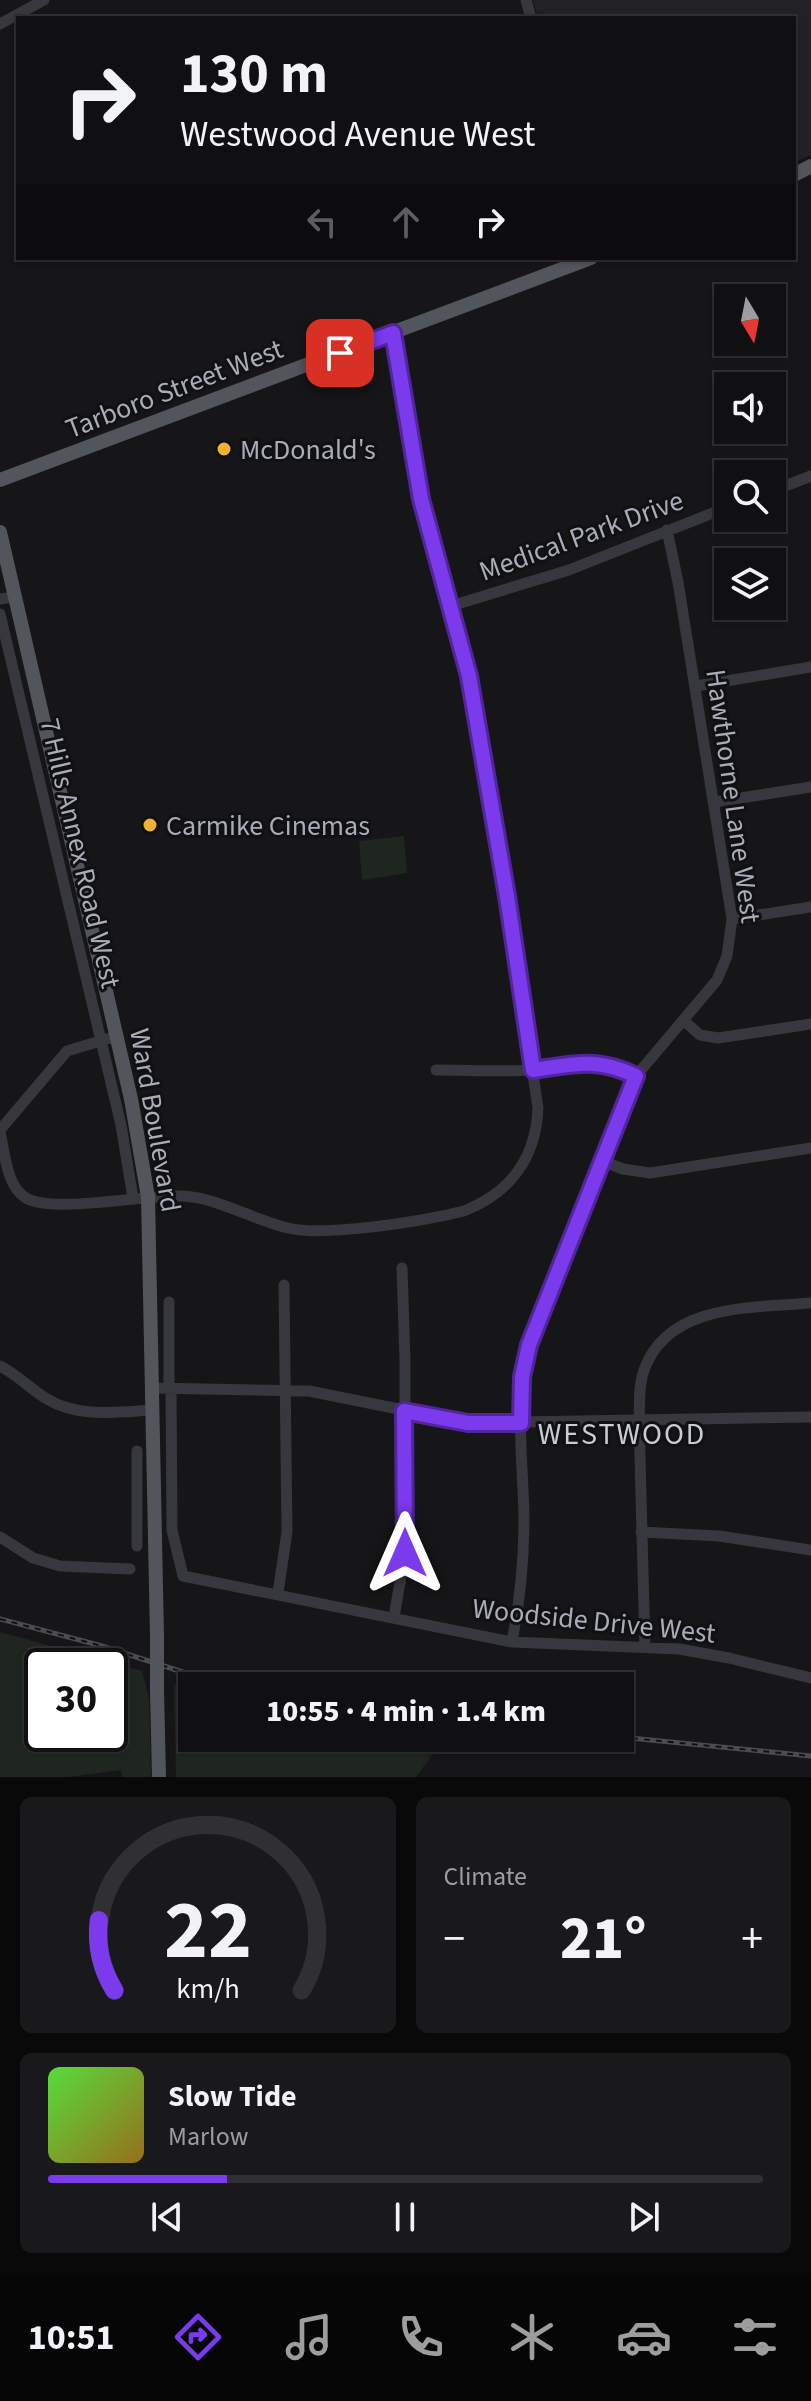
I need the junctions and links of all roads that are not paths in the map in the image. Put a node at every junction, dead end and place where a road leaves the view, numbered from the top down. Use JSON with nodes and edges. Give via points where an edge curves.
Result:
{"nodes":[{"id":1,"x":44,"y":0,"type":"edge"},
{"id":2,"x":0,"y":24,"type":"edge"},
{"id":3,"x":586,"y":260,"type":"edge"},
{"id":4,"x":393,"y":333,"type":"junction"},
{"id":5,"x":811,"y":476,"type":"edge"},
{"id":6,"x":0,"y":480,"type":"edge"},
{"id":7,"x":786,"y":486,"type":"edge"},
{"id":8,"x":714,"y":512,"type":"edge"},
{"id":9,"x":667,"y":530,"type":"junction"},
{"id":10,"x":0,"y":532,"type":"edge"},
{"id":11,"x":7,"y":598,"type":"edge"},
{"id":12,"x":451,"y":606,"type":"junction"},
{"id":13,"x":0,"y":614,"type":"edge"},
{"id":14,"x":811,"y":667,"type":"edge"},
{"id":15,"x":696,"y":686,"type":"junction"},
{"id":16,"x":811,"y":787,"type":"edge"},
{"id":17,"x":715,"y":802,"type":"junction"},
{"id":18,"x":811,"y":907,"type":"edge"},
{"id":19,"x":732,"y":919,"type":"junction"},
{"id":20,"x":683,"y":1020,"type":"junction"},
{"id":21,"x":811,"y":1024,"type":"edge"},
{"id":22,"x":117,"y":1036,"type":"junction"},
{"id":23,"x":101,"y":1040,"type":"junction"},
{"id":24,"x":436,"y":1070,"type":"dead end"},
{"id":25,"x":533,"y":1070,"type":"junction"},
{"id":26,"x":636,"y":1076,"type":"junction"},
{"id":27,"x":0,"y":1131,"type":"edge"},
{"id":28,"x":811,"y":1148,"type":"edge"},
{"id":29,"x":602,"y":1161,"type":"junction"},
{"id":30,"x":140,"y":1197,"type":"junction"},
{"id":31,"x":402,"y":1268,"type":"dead end"},
{"id":32,"x":284,"y":1285,"type":"dead end"},
{"id":33,"x":169,"y":1302,"type":"dead end"},
{"id":34,"x":811,"y":1303,"type":"edge"},
{"id":35,"x":0,"y":1366,"type":"edge"},
{"id":36,"x":170,"y":1387,"type":"junction"},
{"id":37,"x":151,"y":1388,"type":"junction"},
{"id":38,"x":286,"y":1390,"type":"junction"},
{"id":39,"x":152,"y":1410,"type":"junction"},
{"id":40,"x":404,"y":1411,"type":"junction"},
{"id":41,"x":811,"y":1417,"type":"edge"},
{"id":42,"x":639,"y":1420,"type":"junction"},
{"id":43,"x":521,"y":1423,"type":"junction"},
{"id":44,"x":137,"y":1451,"type":"dead end"},
{"id":45,"x":153,"y":1486,"type":"junction"},
{"id":46,"x":137,"y":1487,"type":"junction"},
{"id":47,"x":641,"y":1532,"type":"junction"},
{"id":48,"x":0,"y":1537,"type":"edge"},
{"id":49,"x":137,"y":1546,"type":"dead end"},
{"id":50,"x":811,"y":1550,"type":"edge"},
{"id":51,"x":130,"y":1569,"type":"dead end"},
{"id":52,"x":278,"y":1593,"type":"junction"},
{"id":53,"x":394,"y":1617,"type":"junction"},
{"id":54,"x":512,"y":1642,"type":"junction"},
{"id":55,"x":645,"y":1647,"type":"junction"},
{"id":56,"x":811,"y":1678,"type":"edge"},
{"id":57,"x":159,"y":1777,"type":"edge"}],
"edges":[{"from":1,"to":2,"type":"street"},
{"from":3,"to":4,"type":"main road","name":"Tarboro Street West"},
{"from":4,"to":6,"type":"main road","name":"Tarboro Street West"},
{"from":4,"to":12,"type":"street","via":[[421,499]]},
{"from":5,"to":7,"type":"street"},
{"from":8,"to":9,"type":"street","name":"Medical Park Drive"},
{"from":9,"to":12,"type":"street","name":"Medical Park Drive","via":[[569,570]]},
{"from":9,"to":15,"type":"street","name":"Hawthorne Lane West"},
{"from":10,"to":11,"type":"main road","name":"Ward Boulevard"},
{"from":11,"to":22,"type":"main road","name":"Ward Boulevard"},
{"from":12,"to":25,"type":"street","via":[[481,739]]},
{"from":13,"to":23,"type":"street","name":"7 Hills Annex Road West"},
{"from":14,"to":15,"type":"street"},
{"from":15,"to":17,"type":"street","name":"Hawthorne Lane West"},
{"from":16,"to":17,"type":"street"},
{"from":17,"to":19,"type":"street","name":"Hawthorne Lane West"},
{"from":18,"to":19,"type":"street"},
{"from":19,"to":20,"type":"street","name":"Hawthorne Lane West","via":[[717,980]]},
{"from":20,"to":21,"type":"street","via":[[700,1035],[718,1038]]},
{"from":20,"to":26,"type":"street","name":"Hawthorne Lane West"},
{"from":22,"to":23,"type":"street"},
{"from":22,"to":30,"type":"main road","name":"Ward Boulevard","via":[[134,1114]]},
{"from":23,"to":27,"type":"street","via":[[67,1051]]},
{"from":23,"to":30,"type":"street","name":"7 Hills Annex Road West"},
{"from":24,"to":25,"type":"street"},
{"from":25,"to":26,"type":"street","via":[[598,1063]]},
{"from":25,"to":30,"type":"street","via":[[538,1123],[529,1155],[502,1190],[464,1211],[301,1230],[194,1197]]},
{"from":26,"to":29,"type":"street","name":"Hawthorne Lane West"},
{"from":27,"to":30,"type":"street","via":[[15,1186],[30,1200],[53,1204]]},
{"from":28,"to":29,"type":"street","via":[[650,1173]]},
{"from":29,"to":43,"type":"street","name":"Hawthorne Lane West","via":[[529,1345]]},
{"from":30,"to":37,"type":"main road","name":"Ward Boulevard"},
{"from":31,"to":40,"type":"street"},
{"from":32,"to":38,"type":"street"},
{"from":33,"to":36,"type":"street"},
{"from":34,"to":42,"type":"street","via":[[731,1310],[683,1325],[645,1368]]},
{"from":35,"to":39,"type":"street","via":[[46,1399],[69,1408]]},
{"from":36,"to":37,"type":"street"},
{"from":36,"to":38,"type":"street"},
{"from":36,"to":52,"type":"street","name":"Woodside Drive West","via":[[172,1530],[183,1576]]},
{"from":37,"to":39,"type":"main road","name":"Ward Boulevard"},
{"from":38,"to":40,"type":"street"},
{"from":38,"to":52,"type":"street","via":[[287,1532]]},
{"from":39,"to":45,"type":"main road","name":"Ward Boulevard"},
{"from":40,"to":43,"type":"street","via":[[468,1423]]},
{"from":40,"to":53,"type":"street","via":[[405,1553]]},
{"from":41,"to":42,"type":"street"},
{"from":42,"to":43,"type":"street"},
{"from":42,"to":47,"type":"street"},
{"from":43,"to":54,"type":"street","name":"Hawthorne Lane West","via":[[524,1541]]},
{"from":44,"to":46,"type":"street"},
{"from":45,"to":46,"type":"street"},
{"from":45,"to":57,"type":"main road","name":"Ward Boulevard","bridge":true},
{"from":46,"to":49,"type":"street"},
{"from":47,"to":50,"type":"street","via":[[719,1536]]},
{"from":47,"to":55,"type":"street"},
{"from":48,"to":51,"type":"street","via":[[33,1558],[60,1566]]},
{"from":52,"to":53,"type":"street","name":"Woodside Drive West"},
{"from":53,"to":54,"type":"street","name":"Woodside Drive West"},
{"from":54,"to":55,"type":"street","name":"Woodside Drive West"},
{"from":55,"to":56,"type":"street","name":"Woodside Drive West","via":[[729,1658]]}]}
